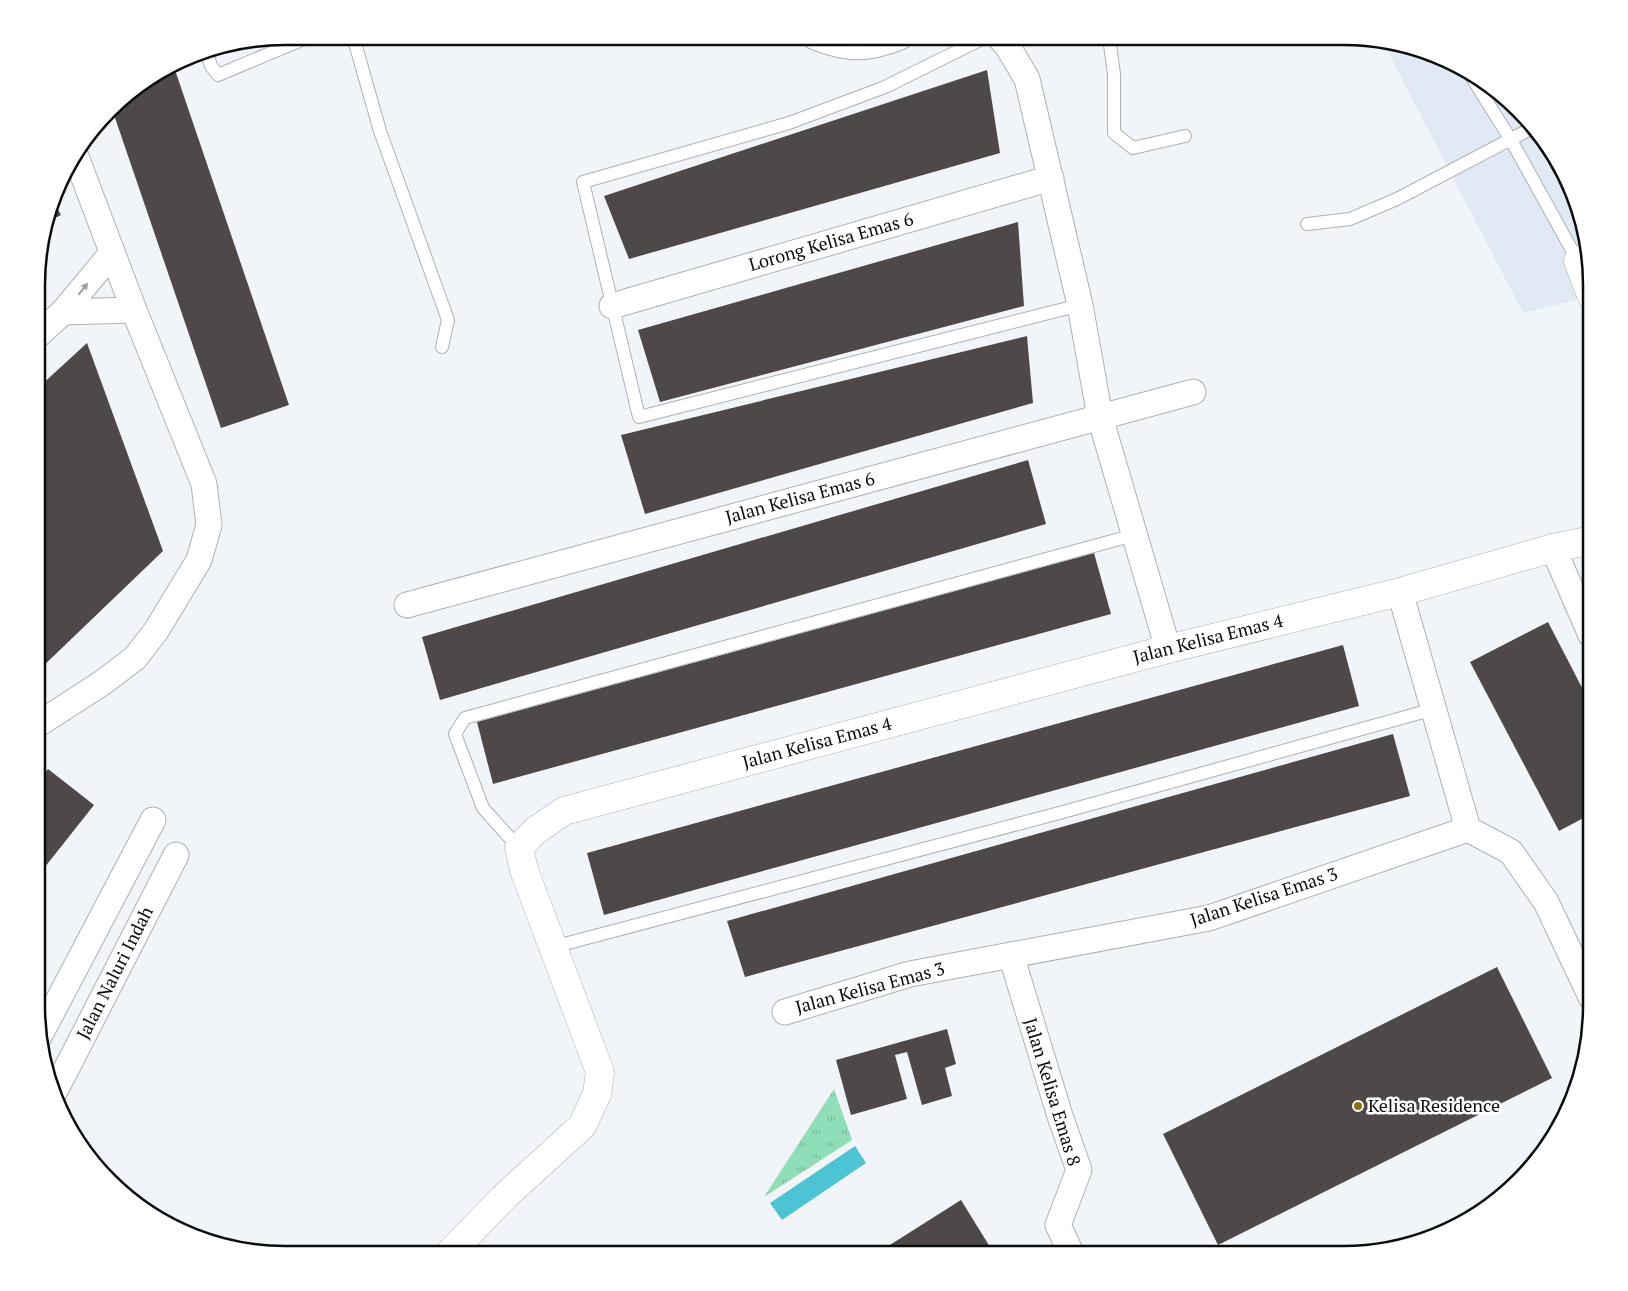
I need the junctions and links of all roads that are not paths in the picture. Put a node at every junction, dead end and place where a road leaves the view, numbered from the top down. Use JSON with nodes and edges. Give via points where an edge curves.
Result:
{"nodes":[{"id":1,"x":289,"y":45,"type":"edge"},
{"id":2,"x":356,"y":45,"type":"edge"},
{"id":3,"x":842,"y":45,"type":"edge"},
{"id":4,"x":880,"y":45,"type":"edge"},
{"id":5,"x":970,"y":45,"type":"edge"},
{"id":6,"x":1006,"y":45,"type":"edge"},
{"id":7,"x":1110,"y":45,"type":"edge"},
{"id":8,"x":209,"y":58,"type":"edge"},
{"id":9,"x":1479,"y":87,"type":"edge"},
{"id":10,"x":1527,"y":131,"type":"edge"},
{"id":11,"x":1185,"y":136,"type":"dead end"},
{"id":12,"x":1511,"y":140,"type":"junction"},
{"id":13,"x":78,"y":163,"type":"edge"},
{"id":14,"x":1051,"y":178,"type":"junction"},
{"id":15,"x":1307,"y":224,"type":"dead end"},
{"id":16,"x":112,"y":252,"type":"junction"},
{"id":17,"x":1581,"y":258,"type":"edge"},
{"id":18,"x":1080,"y":305,"type":"junction"},
{"id":19,"x":612,"y":306,"type":"junction"},
{"id":20,"x":134,"y":310,"type":"junction"},
{"id":21,"x":63,"y":312,"type":"junction"},
{"id":22,"x":45,"y":329,"type":"edge"},
{"id":23,"x":442,"y":347,"type":"dead end"},
{"id":24,"x":1193,"y":392,"type":"dead end"},
{"id":25,"x":1100,"y":417,"type":"junction"},
{"id":26,"x":1134,"y":535,"type":"junction"},
{"id":27,"x":1583,"y":542,"type":"edge"},
{"id":28,"x":1553,"y":548,"type":"junction"},
{"id":29,"x":1400,"y":592,"type":"junction"},
{"id":30,"x":407,"y":605,"type":"dead end"},
{"id":31,"x":1583,"y":615,"type":"edge"},
{"id":32,"x":1168,"y":648,"type":"junction"},
{"id":33,"x":1434,"y":709,"type":"junction"},
{"id":34,"x":45,"y":720,"type":"edge"},
{"id":35,"x":153,"y":820,"type":"dead end"},
{"id":36,"x":1468,"y":829,"type":"junction"},
{"id":37,"x":519,"y":848,"type":"junction"},
{"id":38,"x":176,"y":855,"type":"dead end"},
{"id":39,"x":553,"y":947,"type":"junction"},
{"id":40,"x":1011,"y":955,"type":"junction"},
{"id":41,"x":1583,"y":980,"type":"edge"},
{"id":42,"x":785,"y":1012,"type":"dead end"},
{"id":43,"x":46,"y":1023,"type":"edge"},
{"id":44,"x":58,"y":1084,"type":"edge"},
{"id":45,"x":457,"y":1246,"type":"edge"},
{"id":46,"x":1068,"y":1246,"type":"edge"}],
"edges":[{"from":1,"to":8,"type":"lane","via":[[218,76]]},
{"from":2,"to":23,"type":"lane","via":[[380,131],[448,320]]},
{"from":3,"to":4,"type":"street"},
{"from":5,"to":19,"type":"lane","via":[[885,88],[789,123],[584,182]]},
{"from":6,"to":14,"type":"street","via":[[1027,79]]},
{"from":7,"to":11,"type":"lane","via":[[1114,74],[1114,133],[1133,148]]},
{"from":9,"to":12,"type":"lane"},
{"from":10,"to":12,"type":"lane"},
{"from":12,"to":15,"type":"lane","via":[[1397,199],[1350,219]]},
{"from":12,"to":17,"type":"lane"},
{"from":13,"to":16,"type":"street"},
{"from":14,"to":18,"type":"street"},
{"from":14,"to":19,"type":"street","name":"Lorong Kelisa Emas 6"},
{"from":16,"to":20,"type":"street"},
{"from":21,"to":16,"type":"street","one_way":true},
{"from":18,"to":19,"type":"lane","via":[[639,417]]},
{"from":18,"to":25,"type":"street"},
{"from":20,"to":21,"type":"street"},
{"from":20,"to":34,"type":"street","via":[[204,484],[208,525],[199,560],[156,631],[135,658]]},
{"from":21,"to":22,"type":"street"},
{"from":24,"to":25,"type":"street","name":"Jalan Kelisa Emas 6"},
{"from":25,"to":26,"type":"street"},
{"from":25,"to":30,"type":"street","name":"Jalan Kelisa Emas 6"},
{"from":26,"to":32,"type":"street"},
{"from":26,"to":37,"type":"lane","via":[[465,718],[455,734],[483,808]]},
{"from":27,"to":28,"type":"street","name":"Jalan Kelisa Emas 4"},
{"from":28,"to":29,"type":"street","name":"Jalan Kelisa Emas 4"},
{"from":28,"to":31,"type":"street"},
{"from":29,"to":32,"type":"street","name":"Jalan Kelisa Emas 4"},
{"from":29,"to":33,"type":"street"},
{"from":32,"to":37,"type":"street","name":"Jalan Kelisa Emas 4","via":[[564,811],[535,831]]},
{"from":33,"to":36,"type":"street"},
{"from":33,"to":39,"type":"lane","via":[[1063,812]]},
{"from":35,"to":43,"type":"street"},
{"from":36,"to":40,"type":"street","name":"Jalan Kelisa Emas 3","via":[[1209,918]]},
{"from":36,"to":41,"type":"street","via":[[1510,852],[1546,902]]},
{"from":37,"to":39,"type":"street"},
{"from":38,"to":44,"type":"street","name":"Jalan Naluri Indah"},
{"from":39,"to":45,"type":"street","via":[[600,1072],[597,1094],[582,1126]]},
{"from":40,"to":42,"type":"street","name":"Jalan Kelisa Emas 3","via":[[910,974]]},
{"from":40,"to":46,"type":"street","name":"Jalan Kelisa Emas 8","via":[[1079,1170],[1058,1225]]}]}
